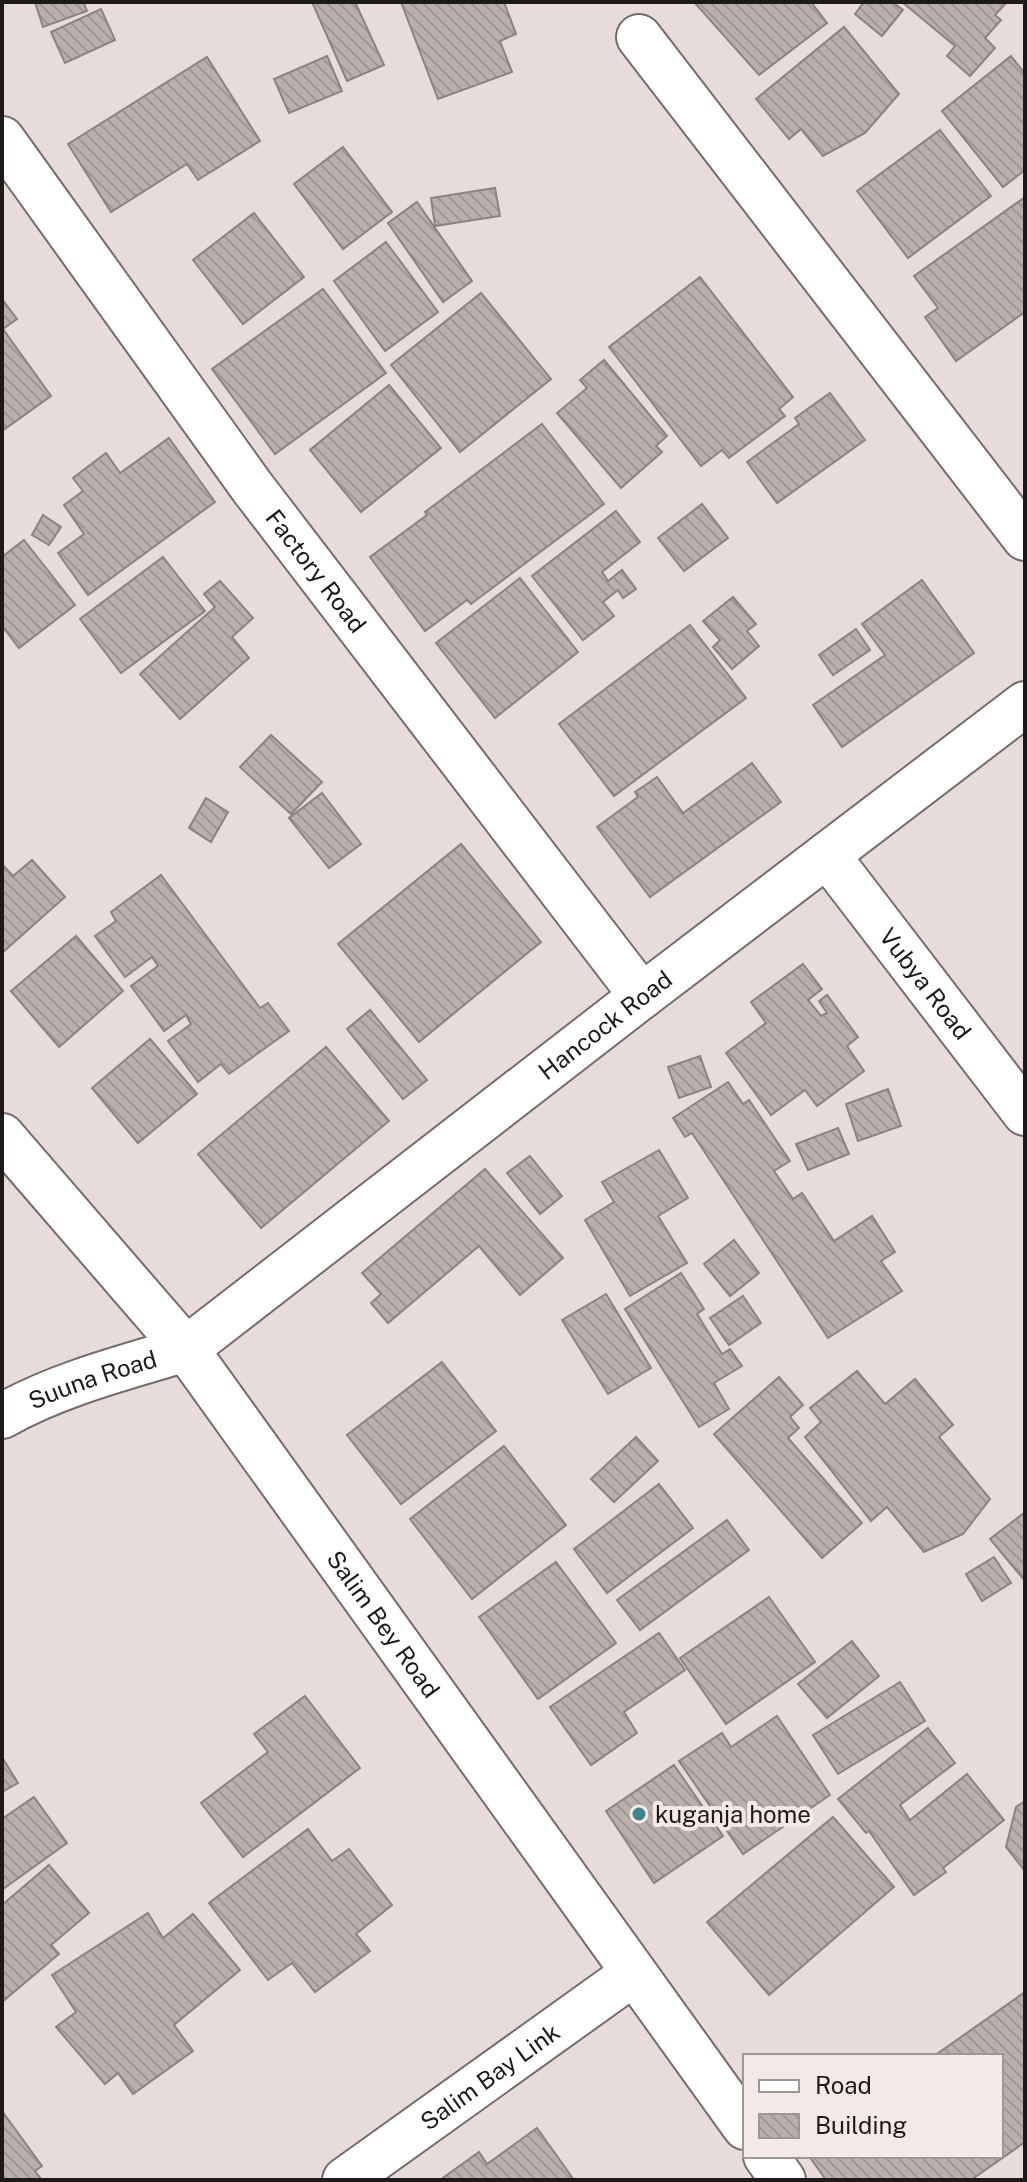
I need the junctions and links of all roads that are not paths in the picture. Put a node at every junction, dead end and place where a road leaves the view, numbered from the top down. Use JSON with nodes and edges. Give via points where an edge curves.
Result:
{"nodes":[{"id":1,"x":639,"y":37,"type":"dead end"},
{"id":2,"x":2,"y":139,"type":"edge"},
{"id":3,"x":1025,"y":538,"type":"edge"},
{"id":4,"x":1025,"y":704,"type":"edge"},
{"id":5,"x":827,"y":855,"type":"junction"},
{"id":6,"x":642,"y":996,"type":"junction"},
{"id":7,"x":1025,"y":1113,"type":"edge"},
{"id":8,"x":2,"y":1136,"type":"edge"},
{"id":9,"x":186,"y":1349,"type":"junction"},
{"id":10,"x":2,"y":1416,"type":"edge"},
{"id":11,"x":634,"y":1973,"type":"junction"},
{"id":12,"x":743,"y":2124,"type":"edge"},
{"id":13,"x":767,"y":2158,"type":"edge"},
{"id":14,"x":345,"y":2180,"type":"edge"},
{"id":15,"x":783,"y":2180,"type":"edge"}],
"edges":[{"from":1,"to":3,"type":"street"},
{"from":2,"to":6,"type":"street","name":"Factory Road","via":[[252,487]]},
{"from":4,"to":5,"type":"street","name":"Hancock Road"},
{"from":5,"to":6,"type":"street","name":"Hancock Road"},
{"from":5,"to":7,"type":"street","name":"Vubya Road"},
{"from":6,"to":9,"type":"street","name":"Hancock Road"},
{"from":8,"to":9,"type":"street","name":"Salim Bey Road"},
{"from":9,"to":10,"type":"street","name":"Suuna Road","via":[[95,1376]]},
{"from":9,"to":11,"type":"street","name":"Salim Bey Road"},
{"from":11,"to":12,"type":"street","name":"Salim Bey Road"},
{"from":11,"to":14,"type":"street","name":"Salim Bay Link"},
{"from":13,"to":15,"type":"street"}]}
